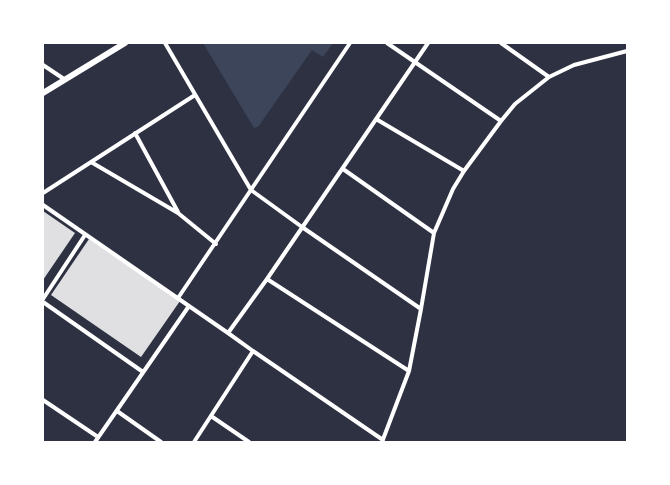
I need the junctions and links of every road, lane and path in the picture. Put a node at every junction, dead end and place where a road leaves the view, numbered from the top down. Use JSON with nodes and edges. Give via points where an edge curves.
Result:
{"nodes":[{"id":1,"x":124,"y":43,"type":"edge"},
{"id":2,"x":165,"y":43,"type":"edge"},
{"id":3,"x":350,"y":43,"type":"edge"},
{"id":4,"x":387,"y":43,"type":"edge"},
{"id":5,"x":428,"y":43,"type":"edge"},
{"id":6,"x":504,"y":44,"type":"edge"},
{"id":7,"x":627,"y":51,"type":"edge"},
{"id":8,"x":415,"y":62,"type":"junction"},
{"id":9,"x":43,"y":65,"type":"edge"},
{"id":10,"x":549,"y":77,"type":"junction"},
{"id":11,"x":64,"y":79,"type":"junction"},
{"id":12,"x":43,"y":93,"type":"edge"},
{"id":13,"x":195,"y":95,"type":"junction"},
{"id":14,"x":376,"y":119,"type":"junction"},
{"id":15,"x":501,"y":121,"type":"junction"},
{"id":16,"x":135,"y":133,"type":"junction"},
{"id":17,"x":91,"y":162,"type":"junction"},
{"id":18,"x":343,"y":169,"type":"junction"},
{"id":19,"x":464,"y":171,"type":"junction"},
{"id":20,"x":251,"y":190,"type":"junction"},
{"id":21,"x":43,"y":193,"type":"edge"},
{"id":22,"x":43,"y":205,"type":"edge"},
{"id":23,"x":178,"y":213,"type":"junction"},
{"id":24,"x":302,"y":227,"type":"junction"},
{"id":25,"x":434,"y":233,"type":"junction"},
{"id":26,"x":85,"y":235,"type":"junction"},
{"id":27,"x":216,"y":244,"type":"junction"},
{"id":28,"x":267,"y":279,"type":"junction"},
{"id":29,"x":178,"y":298,"type":"junction"},
{"id":30,"x":43,"y":300,"type":"edge"},
{"id":31,"x":189,"y":306,"type":"junction"},
{"id":32,"x":421,"y":309,"type":"junction"},
{"id":33,"x":228,"y":333,"type":"junction"},
{"id":34,"x":252,"y":351,"type":"junction"},
{"id":35,"x":409,"y":371,"type":"junction"},
{"id":36,"x":143,"y":372,"type":"junction"},
{"id":37,"x":43,"y":400,"type":"edge"},
{"id":38,"x":117,"y":411,"type":"junction"},
{"id":39,"x":211,"y":416,"type":"junction"},
{"id":40,"x":98,"y":437,"type":"junction"},
{"id":41,"x":383,"y":441,"type":"edge"},
{"id":42,"x":95,"y":442,"type":"edge"},
{"id":43,"x":161,"y":442,"type":"edge"},
{"id":44,"x":194,"y":442,"type":"edge"},
{"id":45,"x":248,"y":442,"type":"edge"}],
"edges":[{"from":1,"to":11,"type":"street"},
{"from":2,"to":13,"type":"street"},
{"from":3,"to":20,"type":"street"},
{"from":4,"to":8,"type":"street"},
{"from":5,"to":8,"type":"street"},
{"from":6,"to":10,"type":"street"},
{"from":7,"to":10,"type":"street","via":[[574,65]]},
{"from":8,"to":14,"type":"street"},
{"from":8,"to":15,"type":"street"},
{"from":9,"to":11,"type":"street"},
{"from":10,"to":15,"type":"street","via":[[515,104]]},
{"from":11,"to":12,"type":"street"},
{"from":13,"to":16,"type":"street"},
{"from":13,"to":20,"type":"street"},
{"from":14,"to":18,"type":"street"},
{"from":14,"to":19,"type":"street"},
{"from":15,"to":19,"type":"street"},
{"from":16,"to":17,"type":"street"},
{"from":16,"to":23,"type":"street"},
{"from":17,"to":21,"type":"street"},
{"from":17,"to":23,"type":"street"},
{"from":18,"to":24,"type":"street"},
{"from":18,"to":25,"type":"street"},
{"from":19,"to":25,"type":"street","via":[[453,189]]},
{"from":20,"to":24,"type":"street"},
{"from":20,"to":27,"type":"street"},
{"from":22,"to":26,"type":"street"},
{"from":23,"to":27,"type":"street"},
{"from":24,"to":28,"type":"street"},
{"from":24,"to":32,"type":"street"},
{"from":25,"to":32,"type":"street"},
{"from":26,"to":29,"type":"street"},
{"from":26,"to":30,"type":"street"},
{"from":27,"to":29,"type":"street"},
{"from":28,"to":33,"type":"street"},
{"from":28,"to":35,"type":"street"},
{"from":29,"to":31,"type":"street"},
{"from":30,"to":36,"type":"street"},
{"from":31,"to":33,"type":"street"},
{"from":31,"to":36,"type":"street"},
{"from":32,"to":35,"type":"street"},
{"from":33,"to":34,"type":"street"},
{"from":34,"to":39,"type":"street"},
{"from":34,"to":41,"type":"street"},
{"from":35,"to":41,"type":"street"},
{"from":36,"to":38,"type":"street"},
{"from":37,"to":40,"type":"street"},
{"from":38,"to":40,"type":"street"},
{"from":38,"to":43,"type":"street"},
{"from":39,"to":44,"type":"street"},
{"from":39,"to":45,"type":"street"},
{"from":40,"to":42,"type":"street"}]}
